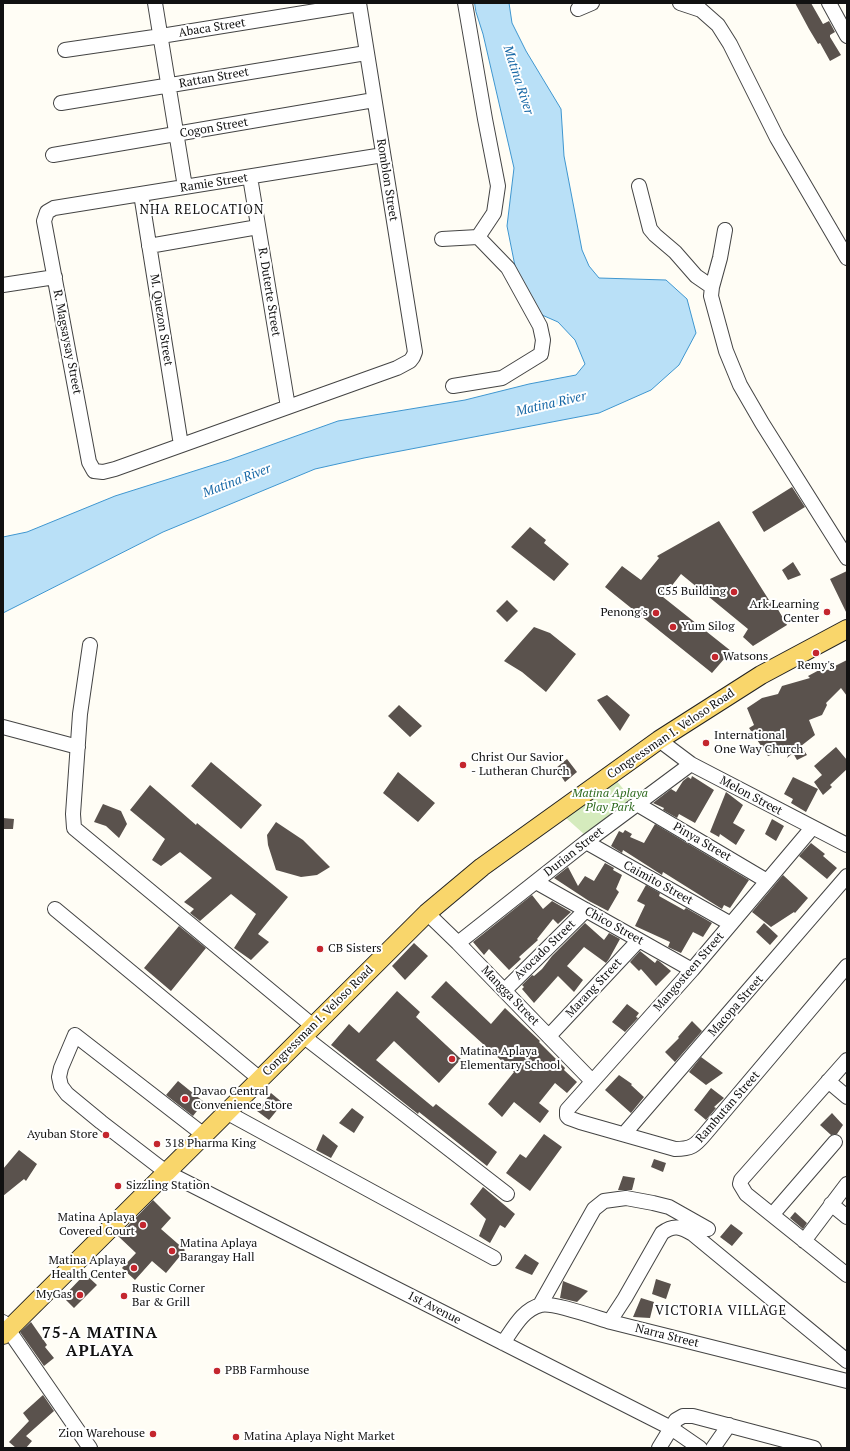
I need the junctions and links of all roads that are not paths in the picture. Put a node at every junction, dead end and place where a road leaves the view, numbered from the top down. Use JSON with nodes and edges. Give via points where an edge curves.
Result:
{"nodes":[{"id":1,"x":155,"y":3,"type":"edge"},
{"id":2,"x":465,"y":3,"type":"edge"},
{"id":3,"x":592,"y":3,"type":"edge"},
{"id":4,"x":680,"y":3,"type":"edge"},
{"id":5,"x":829,"y":3,"type":"edge"},
{"id":6,"x":359,"y":4,"type":"edge"},
{"id":7,"x":578,"y":9,"type":"dead end"},
{"id":8,"x":160,"y":36,"type":"junction"},
{"id":9,"x":847,"y":36,"type":"edge"},
{"id":10,"x":65,"y":50,"type":"dead end"},
{"id":11,"x":366,"y":53,"type":"junction"},
{"id":12,"x":168,"y":86,"type":"junction"},
{"id":13,"x":374,"y":100,"type":"junction"},
{"id":14,"x":61,"y":103,"type":"dead end"},
{"id":15,"x":176,"y":134,"type":"junction"},
{"id":16,"x":53,"y":155,"type":"dead end"},
{"id":17,"x":383,"y":155,"type":"junction"},
{"id":18,"x":250,"y":177,"type":"junction"},
{"id":19,"x":639,"y":186,"type":"dead end"},
{"id":20,"x":185,"y":187,"type":"junction"},
{"id":21,"x":141,"y":194,"type":"junction"},
{"id":22,"x":47,"y":212,"type":"joint"},
{"id":23,"x":258,"y":227,"type":"junction"},
{"id":24,"x":725,"y":230,"type":"dead end"},
{"id":25,"x":478,"y":237,"type":"junction"},
{"id":26,"x":442,"y":239,"type":"dead end"},
{"id":27,"x":149,"y":246,"type":"junction"},
{"id":28,"x":847,"y":258,"type":"edge"},
{"id":29,"x":55,"y":277,"type":"junction"},
{"id":30,"x":3,"y":285,"type":"edge"},
{"id":31,"x":712,"y":287,"type":"junction"},
{"id":32,"x":453,"y":386,"type":"dead end"},
{"id":33,"x":288,"y":407,"type":"junction"},
{"id":34,"x":181,"y":445,"type":"junction"},
{"id":35,"x":847,"y":558,"type":"edge"},
{"id":36,"x":847,"y":628,"type":"edge"},
{"id":37,"x":90,"y":645,"type":"dead end"},
{"id":38,"x":3,"y":727,"type":"edge"},
{"id":39,"x":659,"y":740,"type":"junction"},
{"id":40,"x":78,"y":748,"type":"junction"},
{"id":41,"x":691,"y":764,"type":"junction"},
{"id":42,"x":637,"y":804,"type":"junction"},
{"id":43,"x":812,"y":828,"type":"junction"},
{"id":44,"x":586,"y":842,"type":"junction"},
{"id":45,"x":847,"y":845,"type":"edge"},
{"id":46,"x":847,"y":876,"type":"edge"},
{"id":47,"x":767,"y":880,"type":"junction"},
{"id":48,"x":536,"y":882,"type":"junction"},
{"id":49,"x":55,"y":909,"type":"dead end"},
{"id":50,"x":586,"y":910,"type":"junction"},
{"id":51,"x":427,"y":912,"type":"junction"},
{"id":52,"x":731,"y":924,"type":"junction"},
{"id":53,"x":639,"y":940,"type":"junction"},
{"id":54,"x":458,"y":943,"type":"junction"},
{"id":55,"x":847,"y":966,"type":"edge"},
{"id":56,"x":692,"y":970,"type":"junction"},
{"id":57,"x":505,"y":990,"type":"junction"},
{"id":58,"x":308,"y":1031,"type":"junction"},
{"id":59,"x":549,"y":1036,"type":"junction"},
{"id":60,"x":847,"y":1060,"type":"edge"},
{"id":61,"x":260,"y":1079,"type":"junction"},
{"id":62,"x":592,"y":1081,"type":"junction"},
{"id":63,"x":828,"y":1081,"type":"junction"},
{"id":64,"x":847,"y":1097,"type":"edge"},
{"id":65,"x":226,"y":1112,"type":"junction"},
{"id":66,"x":567,"y":1116,"type":"joint"},
{"id":67,"x":624,"y":1134,"type":"junction"},
{"id":68,"x":204,"y":1135,"type":"junction"},
{"id":69,"x":835,"y":1142,"type":"dead end"},
{"id":70,"x":166,"y":1172,"type":"junction"},
{"id":71,"x":847,"y":1184,"type":"edge"},
{"id":72,"x":506,"y":1194,"type":"dead end"},
{"id":73,"x":831,"y":1204,"type":"junction"},
{"id":74,"x":772,"y":1215,"type":"junction"},
{"id":75,"x":847,"y":1217,"type":"edge"},
{"id":76,"x":708,"y":1229,"type":"dead end"},
{"id":77,"x":804,"y":1241,"type":"junction"},
{"id":78,"x":494,"y":1258,"type":"dead end"},
{"id":79,"x":847,"y":1275,"type":"edge"},
{"id":80,"x":540,"y":1305,"type":"junction"},
{"id":81,"x":610,"y":1321,"type":"junction"},
{"id":82,"x":5,"y":1329,"type":"edge"},
{"id":83,"x":503,"y":1343,"type":"junction"},
{"id":84,"x":847,"y":1361,"type":"edge"},
{"id":85,"x":847,"y":1381,"type":"edge"},
{"id":86,"x":729,"y":1425,"type":"junction"},
{"id":87,"x":671,"y":1428,"type":"junction"},
{"id":88,"x":90,"y":1448,"type":"edge"},
{"id":89,"x":659,"y":1448,"type":"edge"},
{"id":90,"x":700,"y":1448,"type":"edge"},
{"id":91,"x":713,"y":1448,"type":"edge"},
{"id":92,"x":814,"y":1448,"type":"edge"}],
"edges":[{"from":1,"to":8,"type":"street"},
{"from":2,"to":25,"type":"street","via":[[498,186],[494,213]]},
{"from":3,"to":7,"type":"street"},
{"from":4,"to":28,"type":"street","via":[[701,10],[718,25],[777,138]]},
{"from":5,"to":9,"type":"street"},
{"from":6,"to":8,"type":"street","name":"Abaca Street"},
{"from":6,"to":11,"type":"street","name":"Romblon Street"},
{"from":8,"to":10,"type":"street","name":"Abaca Street"},
{"from":8,"to":12,"type":"street"},
{"from":11,"to":12,"type":"street","name":"Rattan Street"},
{"from":11,"to":13,"type":"street","name":"Romblon Street"},
{"from":12,"to":14,"type":"street","name":"Rattan Street"},
{"from":12,"to":15,"type":"street"},
{"from":13,"to":15,"type":"street","name":"Cogon Street"},
{"from":13,"to":17,"type":"street","name":"Romblon Street"},
{"from":15,"to":16,"type":"street","name":"Cogon Street"},
{"from":15,"to":20,"type":"street"},
{"from":17,"to":18,"type":"street","name":"Ramie Street"},
{"from":17,"to":33,"type":"street","name":"Romblon Street","via":[[415,352],[410,361],[397,368]]},
{"from":18,"to":20,"type":"street","name":"Ramie Street"},
{"from":18,"to":23,"type":"street","name":"R. Duterte Street"},
{"from":19,"to":31,"type":"street","via":[[650,229],[696,276]]},
{"from":20,"to":21,"type":"street","name":"Ramie Street"},
{"from":21,"to":22,"type":"street","name":"Ramie Street","via":[[54,208]]},
{"from":21,"to":27,"type":"street","name":"M. Quezon Street"},
{"from":22,"to":29,"type":"street","name":"R. Magsaysay Street","via":[[44,221]]},
{"from":23,"to":27,"type":"street"},
{"from":23,"to":33,"type":"street","name":"R. Duterte Street"},
{"from":24,"to":31,"type":"street"},
{"from":25,"to":26,"type":"street"},
{"from":25,"to":32,"type":"street","via":[[508,268],[540,326],[543,340],[541,354],[502,378]]},
{"from":27,"to":34,"type":"street","name":"M. Quezon Street"},
{"from":29,"to":30,"type":"street"},
{"from":29,"to":34,"type":"street","name":"R. Magsaysay Street","via":[[89,462],[94,471],[103,472]]},
{"from":31,"to":35,"type":"street","via":[[713,308],[740,385]]},
{"from":33,"to":34,"type":"street"},
{"from":36,"to":39,"type":"main road","name":"Congressman I. Veloso Road","via":[[755,679]]},
{"from":37,"to":40,"type":"street"},
{"from":38,"to":40,"type":"street"},
{"from":39,"to":41,"type":"street","name":"Melon Street"},
{"from":39,"to":51,"type":"main road","name":"Congressman I. Veloso Road","via":[[482,867]]},
{"from":40,"to":58,"type":"street","via":[[74,828]]},
{"from":41,"to":42,"type":"street","name":"Durian Street"},
{"from":41,"to":43,"type":"street","name":"Melon Street"},
{"from":42,"to":44,"type":"street","name":"Durian Street"},
{"from":42,"to":47,"type":"street","name":"Pinya Street"},
{"from":43,"to":45,"type":"street","name":"Melon Street"},
{"from":43,"to":47,"type":"street","name":"Mangosteen Street"},
{"from":44,"to":48,"type":"street","name":"Durian Street"},
{"from":44,"to":52,"type":"street","name":"Caimito Street"},
{"from":46,"to":67,"type":"street","name":"Macopa Street"},
{"from":47,"to":52,"type":"street","name":"Mangosteen Street"},
{"from":48,"to":50,"type":"street","name":"Chico Street"},
{"from":48,"to":54,"type":"street","name":"Durian Street"},
{"from":49,"to":61,"type":"street"},
{"from":50,"to":53,"type":"street","name":"Chico Street"},
{"from":50,"to":57,"type":"street","name":"Avocado Street"},
{"from":51,"to":54,"type":"street","name":"Mangga Street"},
{"from":51,"to":58,"type":"main road","name":"Congressman I. Veloso Road"},
{"from":52,"to":56,"type":"street","name":"Mangosteen Street"},
{"from":53,"to":56,"type":"street","name":"Chico Street"},
{"from":53,"to":59,"type":"street","name":"Marang Street"},
{"from":54,"to":57,"type":"street","name":"Mangga Street"},
{"from":55,"to":67,"type":"street","name":"Rambutan Street","via":[[693,1147],[675,1149]]},
{"from":56,"to":62,"type":"street","name":"Mangosteen Street"},
{"from":57,"to":59,"type":"street","name":"Mangga Street"},
{"from":58,"to":61,"type":"main road","name":"Congressman I. Veloso Road"},
{"from":58,"to":72,"type":"street"},
{"from":59,"to":62,"type":"street","name":"Mangga Street"},
{"from":60,"to":63,"type":"street"},
{"from":61,"to":65,"type":"main road","name":"Congressman I. Veloso Road"},
{"from":62,"to":66,"type":"street","name":"Mangosteen Street","via":[[567,1110]]},
{"from":63,"to":64,"type":"street"},
{"from":63,"to":74,"type":"street","via":[[741,1180],[740,1184],[746,1194]]},
{"from":65,"to":68,"type":"main road","name":"Congressman I. Veloso Road"},
{"from":65,"to":78,"type":"street"},
{"from":66,"to":67,"type":"street","name":"Rambutan Street"},
{"from":68,"to":70,"type":"main road","name":"Congressman I. Veloso Road"},
{"from":68,"to":70,"type":"street","name":"1st Avenue","via":[[75,1035],[61,1068],[61,1086],[67,1094]]},
{"from":69,"to":74,"type":"street"},
{"from":70,"to":82,"type":"main road","name":"Congressman I. Veloso Road"},
{"from":70,"to":83,"type":"street","name":"1st Avenue"},
{"from":71,"to":73,"type":"street"},
{"from":73,"to":75,"type":"street"},
{"from":73,"to":77,"type":"street"},
{"from":74,"to":77,"type":"street"},
{"from":76,"to":80,"type":"street","via":[[653,1202],[626,1198],[604,1201],[594,1209]]},
{"from":77,"to":79,"type":"street"},
{"from":80,"to":81,"type":"street","name":"Narra Street","via":[[553,1305]]},
{"from":80,"to":83,"type":"street","via":[[522,1317]]},
{"from":81,"to":84,"type":"street","via":[[662,1233],[668,1228],[679,1227],[693,1234]]},
{"from":81,"to":85,"type":"street","name":"Narra Street"},
{"from":82,"to":88,"type":"street"},
{"from":83,"to":87,"type":"street","name":"1st Avenue"},
{"from":86,"to":87,"type":"street","via":[[683,1416],[676,1420]]},
{"from":86,"to":91,"type":"street"},
{"from":86,"to":92,"type":"street"},
{"from":87,"to":89,"type":"street"},
{"from":87,"to":90,"type":"street","name":"1st Avenue"}]}
